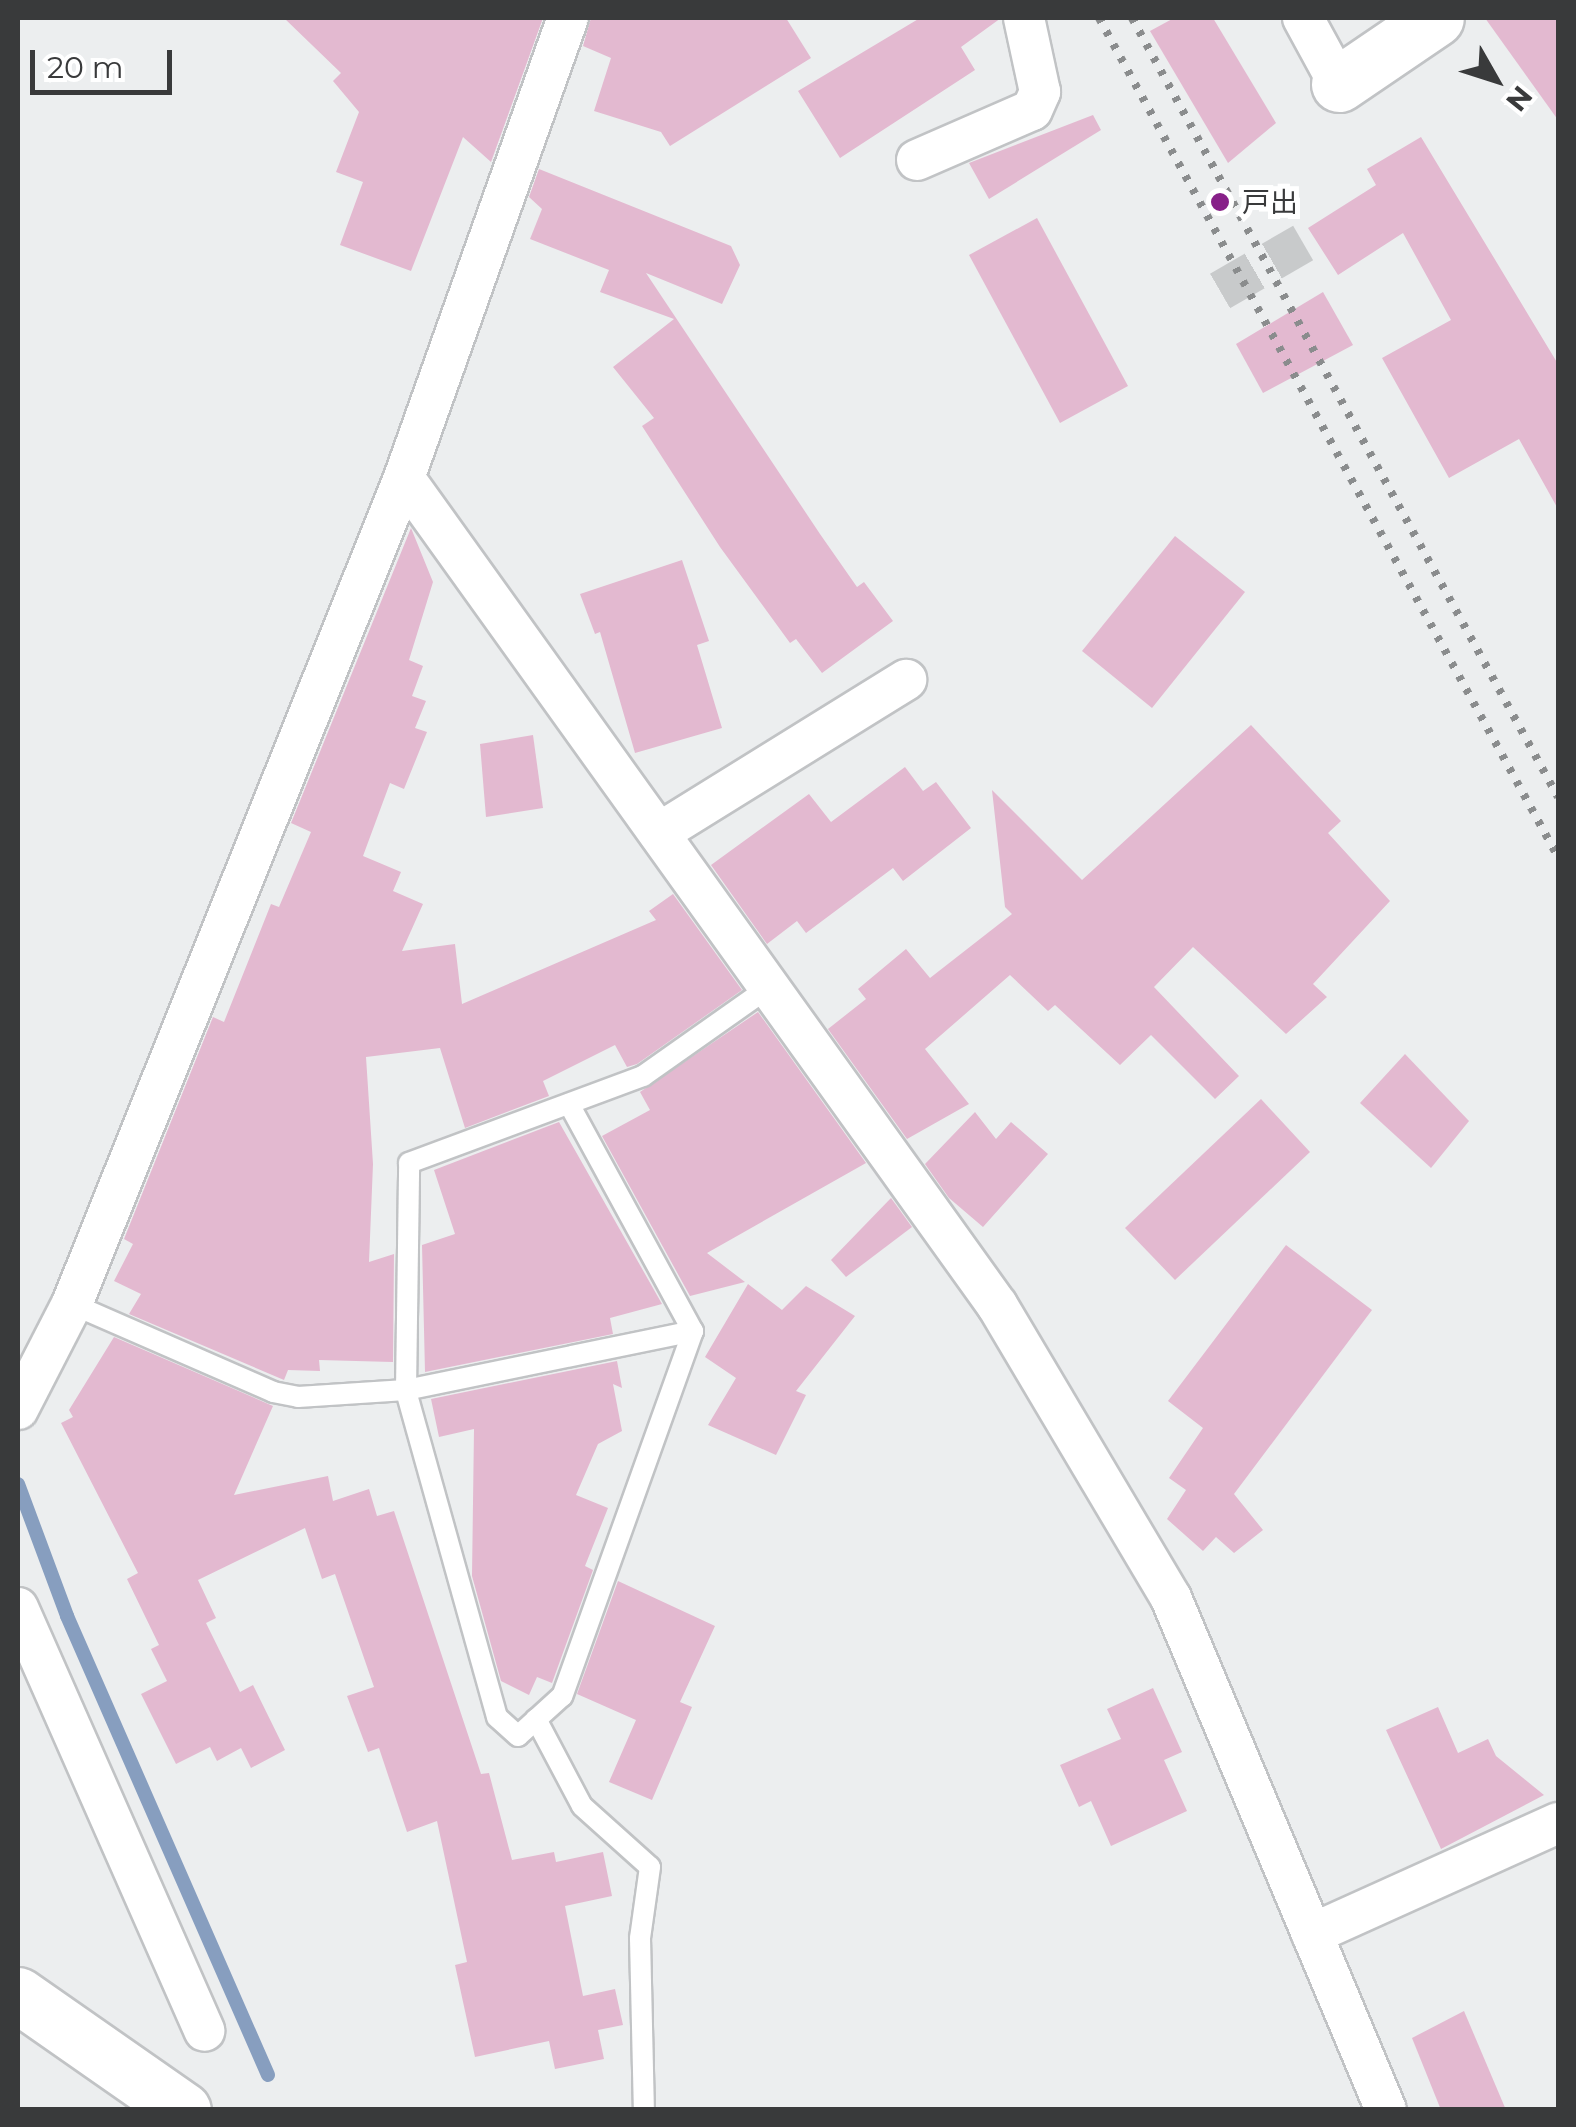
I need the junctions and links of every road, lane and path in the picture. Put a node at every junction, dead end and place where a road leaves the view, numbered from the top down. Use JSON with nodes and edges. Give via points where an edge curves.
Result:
{"nodes":[{"id":1,"x":568,"y":18,"type":"edge"},
{"id":2,"x":1024,"y":18,"type":"edge"},
{"id":3,"x":1302,"y":18,"type":"edge"},
{"id":4,"x":1436,"y":18,"type":"edge"},
{"id":5,"x":1338,"y":84,"type":"joint"},
{"id":6,"x":916,"y":160,"type":"dead end"},
{"id":7,"x":404,"y":478,"type":"junction"},
{"id":8,"x":906,"y":680,"type":"dead end"},
{"id":9,"x":659,"y":833,"type":"junction"},
{"id":10,"x":769,"y":987,"type":"junction"},
{"id":11,"x":570,"y":1104,"type":"junction"},
{"id":12,"x":72,"y":1304,"type":"junction"},
{"id":13,"x":694,"y":1332,"type":"junction"},
{"id":14,"x":406,"y":1390,"type":"junction"},
{"id":15,"x":18,"y":1409,"type":"edge"},
{"id":16,"x":18,"y":1608,"type":"edge"},
{"id":17,"x":536,"y":1719,"type":"junction"},
{"id":18,"x":1558,"y":1824,"type":"edge"},
{"id":19,"x":1312,"y":1934,"type":"junction"},
{"id":20,"x":18,"y":1995,"type":"edge"},
{"id":21,"x":205,"y":2031,"type":"dead end"},
{"id":22,"x":183,"y":2110,"type":"edge"},
{"id":23,"x":644,"y":2110,"type":"edge"},
{"id":24,"x":1386,"y":2110,"type":"edge"}],
"edges":[{"from":1,"to":7,"type":"street"},
{"from":2,"to":6,"type":"street","via":[[1040,92],[1032,110]]},
{"from":3,"to":5,"type":"street"},
{"from":4,"to":5,"type":"street"},
{"from":7,"to":9,"type":"street"},
{"from":7,"to":12,"type":"street"},
{"from":8,"to":9,"type":"street"},
{"from":9,"to":10,"type":"street"},
{"from":10,"to":11,"type":"lane","via":[[674,1059]]},
{"from":10,"to":19,"type":"street","via":[[997,1305],[1172,1598]]},
{"from":11,"to":13,"type":"lane"},
{"from":11,"to":14,"type":"lane","via":[[409,1162]]},
{"from":12,"to":14,"type":"lane","via":[[273,1392]]},
{"from":12,"to":15,"type":"street"},
{"from":13,"to":14,"type":"lane"},
{"from":13,"to":17,"type":"lane","via":[[562,1696]]},
{"from":14,"to":17,"type":"lane","via":[[498,1717],[518,1736]]},
{"from":16,"to":21,"type":"street"},
{"from":17,"to":23,"type":"lane","via":[[582,1806],[650,1867],[640,1938]]},
{"from":18,"to":19,"type":"street"},
{"from":19,"to":24,"type":"street"},
{"from":20,"to":22,"type":"street"}]}
